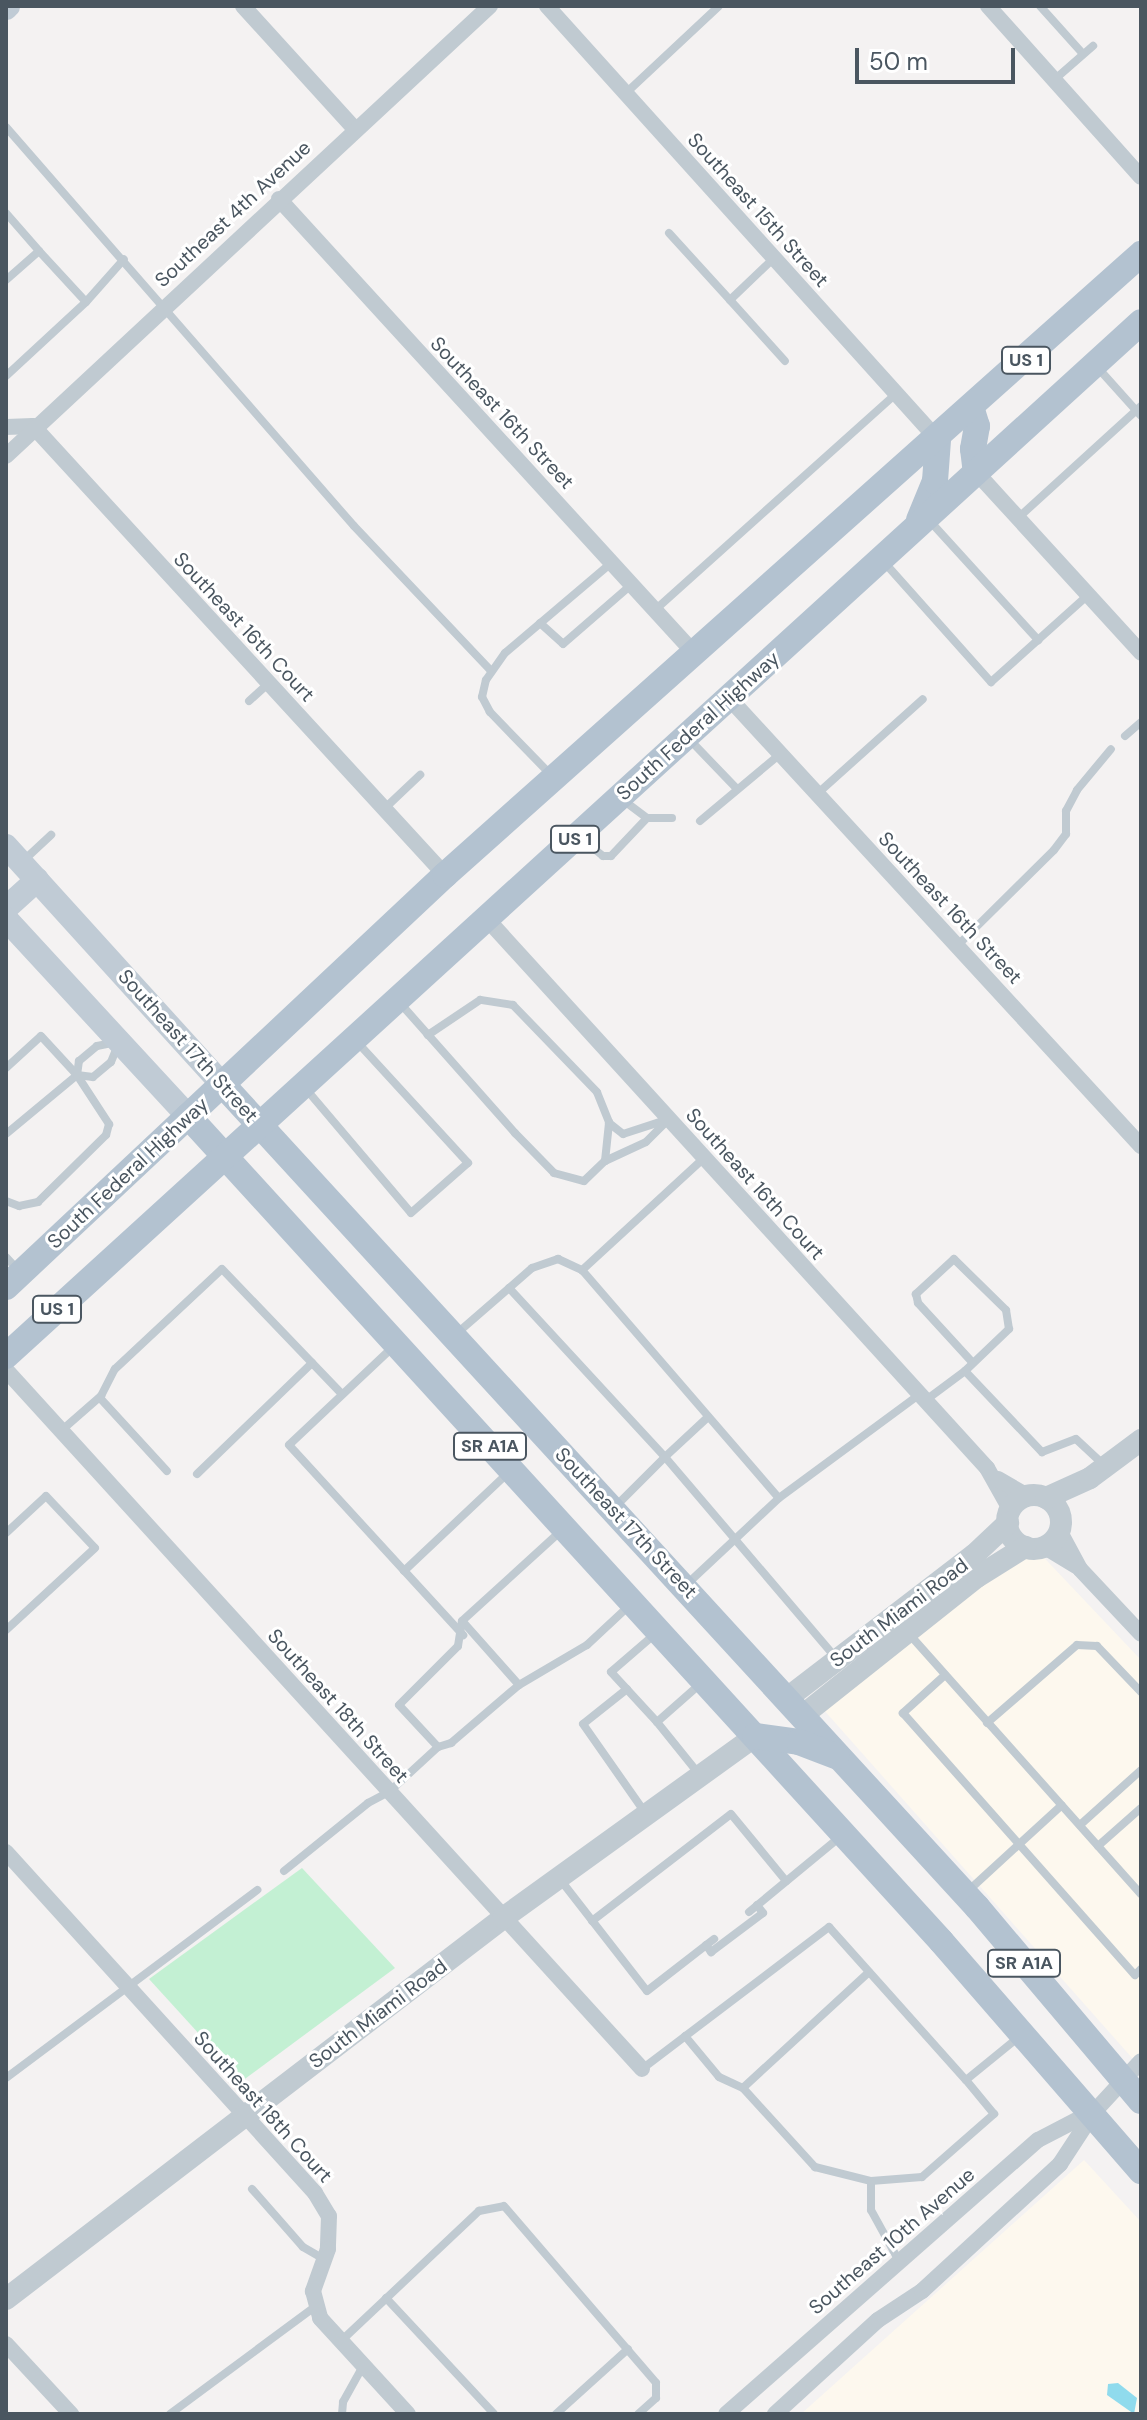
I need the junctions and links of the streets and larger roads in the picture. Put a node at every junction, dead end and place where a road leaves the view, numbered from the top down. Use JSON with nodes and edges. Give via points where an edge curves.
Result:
{"nodes":[{"id":1,"x":243,"y":6,"type":"edge"},
{"id":2,"x":490,"y":6,"type":"edge"},
{"id":3,"x":547,"y":6,"type":"edge"},
{"id":4,"x":988,"y":6,"type":"edge"},
{"id":5,"x":355,"y":129,"type":"junction"},
{"id":6,"x":1141,"y":177,"type":"edge"},
{"id":7,"x":279,"y":199,"type":"junction"},
{"id":8,"x":1141,"y":254,"type":"edge"},
{"id":9,"x":1141,"y":322,"type":"edge"},
{"id":10,"x":972,"y":410,"type":"junction"},
{"id":11,"x":33,"y":426,"type":"junction"},
{"id":12,"x":6,"y":427,"type":"edge"},
{"id":13,"x":938,"y":440,"type":"junction"},
{"id":14,"x":6,"y":456,"type":"edge"},
{"id":15,"x":976,"y":472,"type":"junction"},
{"id":16,"x":921,"y":522,"type":"junction"},
{"id":17,"x":1141,"y":653,"type":"edge"},
{"id":18,"x":695,"y":654,"type":"junction"},
{"id":19,"x":729,"y":698,"type":"junction"},
{"id":20,"x":22,"y":863,"type":"edge"},
{"id":21,"x":445,"y":875,"type":"junction"},
{"id":22,"x":6,"y":908,"type":"edge"},
{"id":23,"x":6,"y":919,"type":"edge"},
{"id":24,"x":487,"y":919,"type":"junction"},
{"id":25,"x":222,"y":1084,"type":"junction"},
{"id":26,"x":188,"y":1116,"type":"junction"},
{"id":27,"x":259,"y":1124,"type":"junction"},
{"id":28,"x":1141,"y":1146,"type":"edge"},
{"id":29,"x":225,"y":1156,"type":"junction"},
{"id":30,"x":11,"y":1272,"type":"edge"},
{"id":31,"x":6,"y":1356,"type":"edge"},
{"id":32,"x":6,"y":1370,"type":"edge"},
{"id":33,"x":1141,"y":1440,"type":"edge"},
{"id":34,"x":1035,"y":1512,"type":"junction"},
{"id":35,"x":1034,"y":1546,"type":"junction"},
{"id":36,"x":1080,"y":1569,"type":"junction"},
{"id":37,"x":1141,"y":1634,"type":"edge"},
{"id":38,"x":794,"y":1708,"type":"junction"},
{"id":39,"x":755,"y":1736,"type":"junction"},
{"id":40,"x":840,"y":1758,"type":"junction"},
{"id":41,"x":6,"y":1852,"type":"edge"},
{"id":42,"x":503,"y":1918,"type":"junction"},
{"id":43,"x":642,"y":2069,"type":"road end"},
{"id":44,"x":1132,"y":2069,"type":"edge"},
{"id":45,"x":1141,"y":2101,"type":"edge"},
{"id":46,"x":1094,"y":2112,"type":"junction"},
{"id":47,"x":244,"y":2115,"type":"junction"},
{"id":48,"x":1141,"y":2171,"type":"edge"},
{"id":49,"x":6,"y":2299,"type":"edge"},
{"id":50,"x":6,"y":2344,"type":"edge"},
{"id":51,"x":71,"y":2414,"type":"edge"},
{"id":52,"x":408,"y":2414,"type":"edge"},
{"id":53,"x":726,"y":2414,"type":"edge"},
{"id":54,"x":775,"y":2414,"type":"edge"}],
"edges":[{"from":1,"to":5,"type":"street"},
{"from":2,"to":5,"type":"street","name":"Southeast 4th Avenue"},
{"from":3,"to":13,"type":"street","name":"Southeast 15th Street"},
{"from":4,"to":6,"type":"street"},
{"from":5,"to":7,"type":"street","name":"Southeast 4th Avenue"},
{"from":7,"to":11,"type":"street","name":"Southeast 4th Avenue"},
{"from":7,"to":18,"type":"street","name":"Southeast 16th Street"},
{"from":8,"to":10,"type":"main road","name":"South Federal Highway","number":"US 1"},
{"from":9,"to":15,"type":"main road","name":"South Federal Highway","number":"US 1"},
{"from":10,"to":13,"type":"main road","name":"South Federal Highway","number":"US 1"},
{"from":10,"to":15,"type":"main road"},
{"from":11,"to":12,"type":"street"},
{"from":11,"to":14,"type":"street","name":"Southeast 4th Avenue"},
{"from":11,"to":21,"type":"street","name":"Southeast 16th Court"},
{"from":13,"to":16,"type":"main road","via":[[935,481]]},
{"from":13,"to":18,"type":"main road","name":"South Federal Highway","number":"US 1"},
{"from":15,"to":16,"type":"main road","name":"South Federal Highway","number":"US 1"},
{"from":15,"to":17,"type":"street"},
{"from":16,"to":19,"type":"main road","name":"South Federal Highway","number":"US 1"},
{"from":18,"to":21,"type":"main road","name":"South Federal Highway","number":"US 1"},
{"from":19,"to":24,"type":"main road","name":"South Federal Highway","number":"US 1"},
{"from":19,"to":28,"type":"street","name":"Southeast 16th Street"},
{"from":20,"to":22,"type":"main road"},
{"from":20,"to":25,"type":"main road","name":"Southeast 17th Street"},
{"from":21,"to":25,"type":"main road","name":"South Federal Highway","number":"US 1"},
{"from":23,"to":26,"type":"main road"},
{"from":24,"to":27,"type":"main road","name":"South Federal Highway","number":"US 1"},
{"from":24,"to":34,"type":"street","name":"Southeast 16th Court","via":[[994,1476]]},
{"from":25,"to":26,"type":"main road","name":"South Federal Highway","number":"US 1"},
{"from":25,"to":27,"type":"main road","name":"Southeast 17th Street","number":"SR A1A"},
{"from":26,"to":29,"type":"main road","number":"SR A1A"},
{"from":26,"to":30,"type":"main road","name":"South Federal Highway","number":"US 1"},
{"from":27,"to":29,"type":"main road","name":"South Federal Highway","number":"US 1"},
{"from":27,"to":38,"type":"main road","name":"Southeast 17th Street","number":"SR A1A"},
{"from":29,"to":31,"type":"main road","name":"South Federal Highway","number":"US 1"},
{"from":29,"to":39,"type":"main road","number":"SR A1A"},
{"from":32,"to":42,"type":"street","name":"Southeast 18th Street"},
{"from":33,"to":34,"type":"street","name":"South Miami Road"},
{"from":34,"to":35,"type":"street","name":"South Miami Road"},
{"from":34,"to":35,"type":"street","via":[[1011,1535]]},
{"from":34,"to":36,"type":"street"},
{"from":34,"to":38,"type":"street","name":"South Miami Road","via":[[837,1660]]},
{"from":35,"to":36,"type":"street"},
{"from":35,"to":38,"type":"street","name":"South Miami Road"},
{"from":36,"to":37,"type":"street"},
{"from":38,"to":40,"type":"main road","name":"Southeast 17th Street","number":"SR A1A"},
{"from":39,"to":40,"type":"main road","via":[[799,1742]]},
{"from":39,"to":42,"type":"street","name":"South Miami Road"},
{"from":39,"to":46,"type":"main road","number":"SR A1A"},
{"from":40,"to":44,"type":"main road","name":"Southeast 17th Street","number":"SR A1A"},
{"from":41,"to":47,"type":"street","name":"Southeast 18th Court"},
{"from":42,"to":43,"type":"street","name":"Southeast 18th Street"},
{"from":42,"to":47,"type":"street","name":"South Miami Road"},
{"from":44,"to":45,"type":"main road","name":"Southeast 17th Street","number":"SR A1A"},
{"from":44,"to":46,"type":"street","name":"Southeast 10th Avenue"},
{"from":46,"to":48,"type":"main road","number":"SR A1A"},
{"from":46,"to":53,"type":"street","name":"Southeast 10th Avenue","via":[[1038,2140]]},
{"from":46,"to":54,"type":"street","name":"Southeast 10th Avenue","via":[[1060,2164],[922,2291],[878,2320]]},
{"from":47,"to":49,"type":"street","name":"South Miami Road"},
{"from":47,"to":52,"type":"street","name":"Southeast 18th Court","via":[[315,2193],[329,2216],[325,2259],[313,2291],[320,2318]]},
{"from":50,"to":51,"type":"street"}]}
